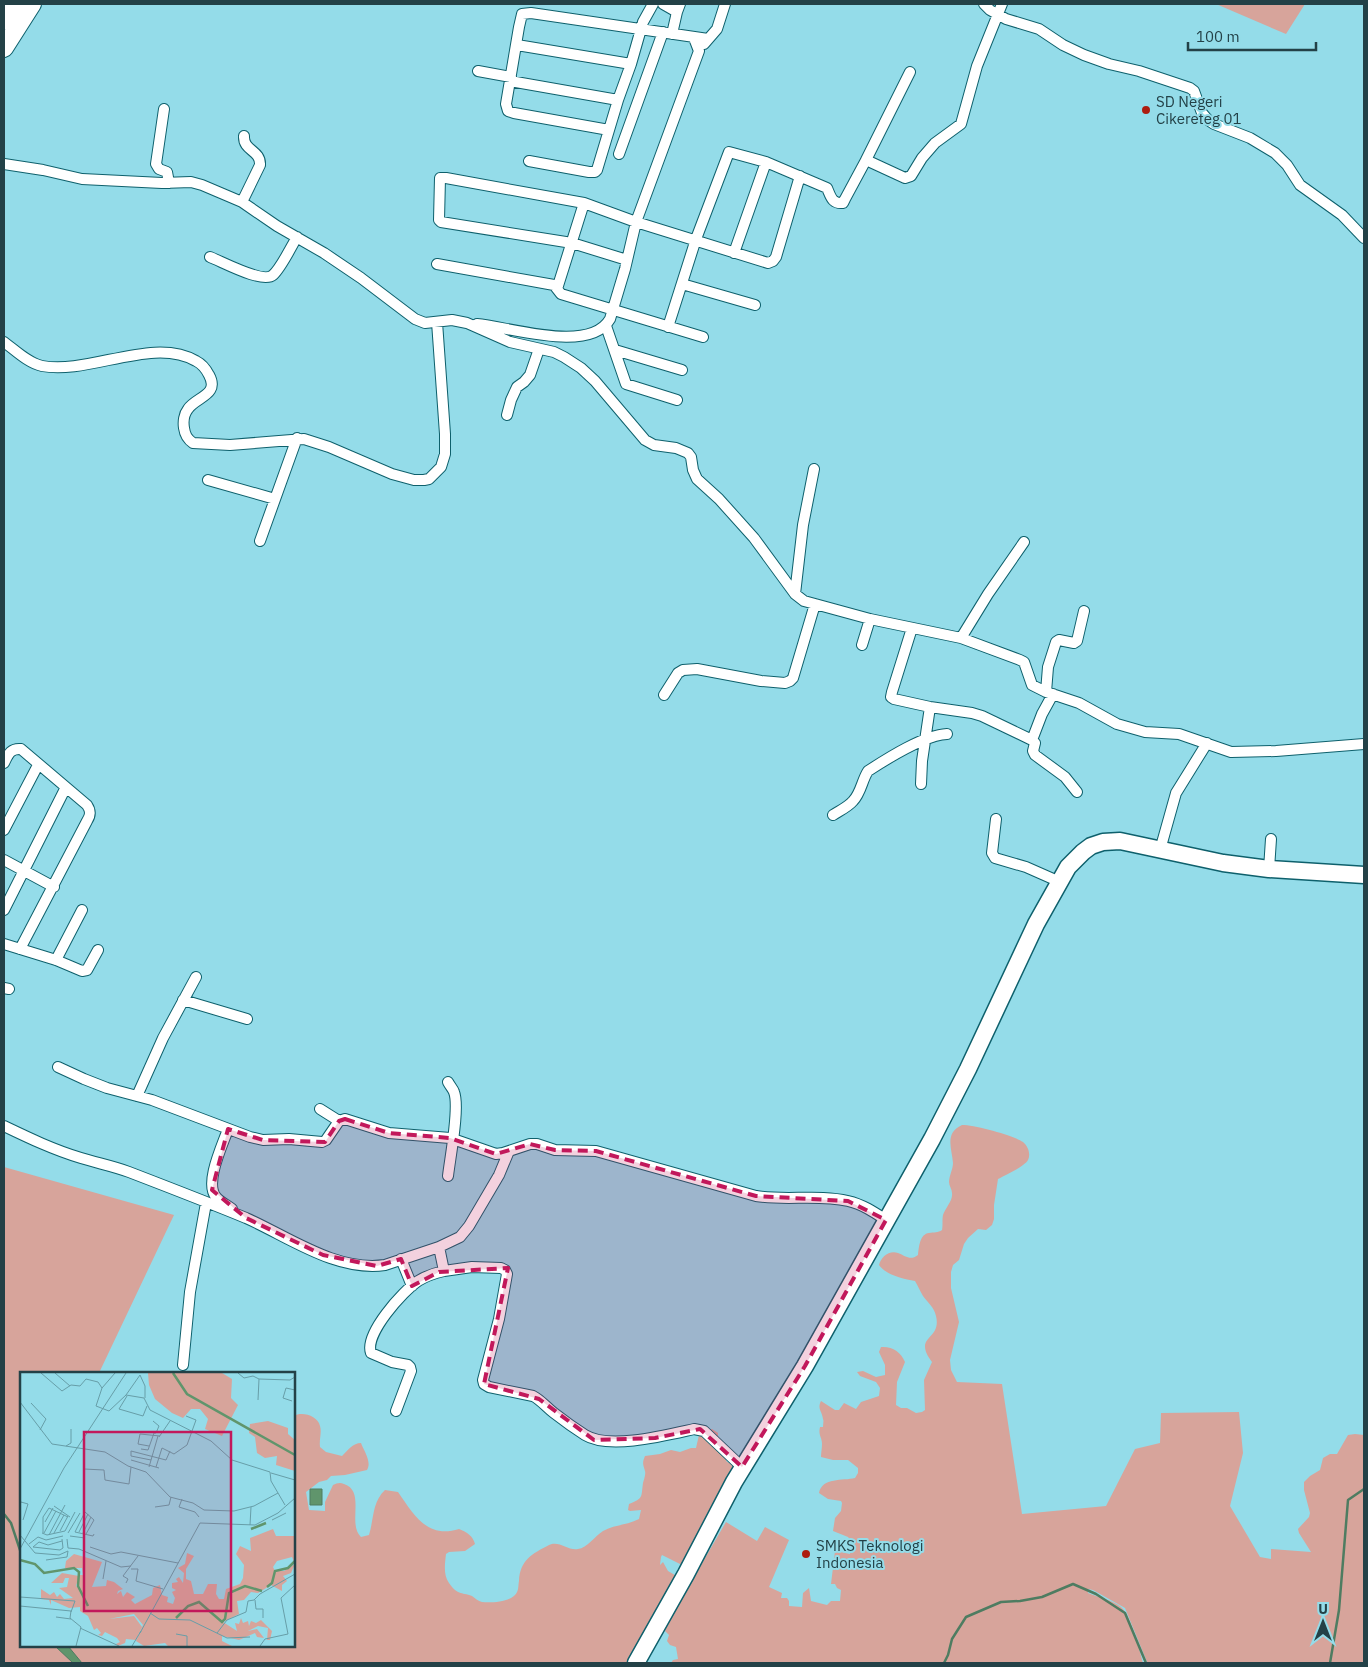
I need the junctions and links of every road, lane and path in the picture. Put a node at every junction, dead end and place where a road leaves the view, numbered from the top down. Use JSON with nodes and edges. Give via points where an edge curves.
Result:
{"nodes":[{"id":1,"x":14,"y":4,"type":"edge"},
{"id":2,"x":32,"y":4,"type":"edge"},
{"id":3,"x":653,"y":4,"type":"edge"},
{"id":4,"x":662,"y":4,"type":"edge"},
{"id":5,"x":718,"y":4,"type":"edge"},
{"id":6,"x":726,"y":4,"type":"edge"},
{"id":7,"x":984,"y":4,"type":"edge"},
{"id":8,"x":1002,"y":4,"type":"edge"},
{"id":9,"x":678,"y":8,"type":"edge"},
{"id":10,"x":998,"y":15,"type":"junction"},
{"id":11,"x":4,"y":20,"type":"edge"},
{"id":12,"x":641,"y":29,"type":"junction"},
{"id":13,"x":668,"y":33,"type":"junction"},
{"id":14,"x":711,"y":36,"type":"junction"},
{"id":15,"x":694,"y":38,"type":"junction"},
{"id":16,"x":517,"y":45,"type":"junction"},
{"id":17,"x":4,"y":48,"type":"edge"},
{"id":18,"x":699,"y":51,"type":"junction"},
{"id":19,"x":631,"y":64,"type":"junction"},
{"id":20,"x":478,"y":71,"type":"dead end"},
{"id":21,"x":910,"y":72,"type":"dead end"},
{"id":22,"x":510,"y":79,"type":"junction"},
{"id":23,"x":618,"y":100,"type":"junction"},
{"id":24,"x":164,"y":109,"type":"dead end"},
{"id":25,"x":608,"y":130,"type":"junction"},
{"id":26,"x":244,"y":136,"type":"dead end"},
{"id":27,"x":619,"y":154,"type":"dead end"},
{"id":28,"x":866,"y":160,"type":"junction"},
{"id":29,"x":529,"y":161,"type":"dead end"},
{"id":30,"x":766,"y":162,"type":"junction"},
{"id":31,"x":4,"y":164,"type":"edge"},
{"id":32,"x":800,"y":176,"type":"junction"},
{"id":33,"x":169,"y":183,"type":"junction"},
{"id":34,"x":242,"y":202,"type":"junction"},
{"id":35,"x":584,"y":204,"type":"junction"},
{"id":36,"x":636,"y":222,"type":"junction"},
{"id":37,"x":297,"y":238,"type":"junction"},
{"id":38,"x":1364,"y":238,"type":"edge"},
{"id":39,"x":696,"y":240,"type":"junction"},
{"id":40,"x":572,"y":243,"type":"junction"},
{"id":41,"x":734,"y":253,"type":"junction"},
{"id":42,"x":210,"y":257,"type":"dead end"},
{"id":43,"x":627,"y":260,"type":"junction"},
{"id":44,"x":437,"y":264,"type":"dead end"},
{"id":45,"x":682,"y":284,"type":"junction"},
{"id":46,"x":557,"y":289,"type":"junction"},
{"id":47,"x":755,"y":305,"type":"dead end"},
{"id":48,"x":613,"y":311,"type":"junction"},
{"id":49,"x":437,"y":322,"type":"junction"},
{"id":50,"x":467,"y":323,"type":"junction"},
{"id":51,"x":606,"y":326,"type":"junction"},
{"id":52,"x":668,"y":327,"type":"junction"},
{"id":53,"x":703,"y":338,"type":"dead end"},
{"id":54,"x":4,"y":342,"type":"edge"},
{"id":55,"x":539,"y":349,"type":"junction"},
{"id":56,"x":615,"y":350,"type":"junction"},
{"id":57,"x":682,"y":370,"type":"dead end"},
{"id":58,"x":677,"y":400,"type":"dead end"},
{"id":59,"x":507,"y":414,"type":"dead end"},
{"id":60,"x":297,"y":438,"type":"junction"},
{"id":61,"x":814,"y":469,"type":"dead end"},
{"id":62,"x":208,"y":480,"type":"dead end"},
{"id":63,"x":275,"y":499,"type":"junction"},
{"id":64,"x":260,"y":541,"type":"dead end"},
{"id":65,"x":1024,"y":542,"type":"dead end"},
{"id":66,"x":795,"y":594,"type":"junction"},
{"id":67,"x":815,"y":604,"type":"junction"},
{"id":68,"x":1084,"y":611,"type":"dead end"},
{"id":69,"x":870,"y":619,"type":"junction"},
{"id":70,"x":912,"y":628,"type":"junction"},
{"id":71,"x":961,"y":638,"type":"junction"},
{"id":72,"x":862,"y":645,"type":"dead end"},
{"id":73,"x":1050,"y":693,"type":"junction"},
{"id":74,"x":664,"y":695,"type":"dead end"},
{"id":75,"x":930,"y":707,"type":"junction"},
{"id":76,"x":947,"y":734,"type":"dead end"},
{"id":77,"x":925,"y":739,"type":"junction"},
{"id":78,"x":1032,"y":740,"type":"junction"},
{"id":79,"x":1207,"y":743,"type":"junction"},
{"id":80,"x":1364,"y":744,"type":"edge"},
{"id":81,"x":4,"y":763,"type":"edge"},
{"id":82,"x":38,"y":765,"type":"junction"},
{"id":83,"x":921,"y":784,"type":"dead end"},
{"id":84,"x":66,"y":789,"type":"junction"},
{"id":85,"x":1077,"y":792,"type":"dead end"},
{"id":86,"x":833,"y":815,"type":"dead end"},
{"id":87,"x":996,"y":819,"type":"dead end"},
{"id":88,"x":4,"y":830,"type":"edge"},
{"id":89,"x":1272,"y":839,"type":"dead end"},
{"id":90,"x":1160,"y":850,"type":"junction"},
{"id":91,"x":4,"y":860,"type":"edge"},
{"id":92,"x":1269,"y":869,"type":"junction"},
{"id":93,"x":23,"y":870,"type":"junction"},
{"id":94,"x":1364,"y":876,"type":"edge"},
{"id":95,"x":1060,"y":882,"type":"junction"},
{"id":96,"x":54,"y":887,"type":"junction"},
{"id":97,"x":4,"y":910,"type":"edge"},
{"id":98,"x":82,"y":910,"type":"dead end"},
{"id":99,"x":4,"y":944,"type":"edge"},
{"id":100,"x":20,"y":949,"type":"junction"},
{"id":101,"x":98,"y":950,"type":"dead end"},
{"id":102,"x":56,"y":960,"type":"junction"},
{"id":103,"x":196,"y":976,"type":"dead end"},
{"id":104,"x":183,"y":1000,"type":"junction"},
{"id":105,"x":247,"y":1019,"type":"dead end"},
{"id":106,"x":58,"y":1067,"type":"dead end"},
{"id":107,"x":448,"y":1082,"type":"dead end"},
{"id":108,"x":137,"y":1096,"type":"junction"},
{"id":109,"x":320,"y":1110,"type":"dead end"},
{"id":110,"x":339,"y":1121,"type":"junction"},
{"id":111,"x":4,"y":1126,"type":"edge"},
{"id":112,"x":228,"y":1129,"type":"junction"},
{"id":113,"x":453,"y":1139,"type":"junction"},
{"id":114,"x":509,"y":1151,"type":"junction"},
{"id":115,"x":448,"y":1176,"type":"dead end"},
{"id":116,"x":206,"y":1203,"type":"junction"},
{"id":117,"x":246,"y":1218,"type":"junction"},
{"id":118,"x":886,"y":1220,"type":"junction"},
{"id":119,"x":439,"y":1247,"type":"junction"},
{"id":120,"x":401,"y":1259,"type":"junction"},
{"id":121,"x":444,"y":1271,"type":"junction"},
{"id":122,"x":412,"y":1286,"type":"junction"},
{"id":123,"x":183,"y":1365,"type":"dead end"},
{"id":124,"x":396,"y":1411,"type":"dead end"},
{"id":125,"x":742,"y":1467,"type":"junction"},
{"id":126,"x":636,"y":1663,"type":"edge"}],
"edges":[{"from":1,"to":11,"type":"highway"},
{"from":2,"to":17,"type":"highway"},
{"from":3,"to":12,"type":"street"},
{"from":4,"to":9,"type":"street"},
{"from":5,"to":14,"type":"street"},
{"from":6,"to":14,"type":"street"},
{"from":7,"to":10,"type":"street"},
{"from":8,"to":10,"type":"street"},
{"from":9,"to":13,"type":"street"},
{"from":10,"to":28,"type":"street","via":[[977,66],[961,124],[935,143],[911,176],[905,178]]},
{"from":10,"to":38,"type":"street","via":[[1042,30],[1084,56],[1190,88],[1208,120],[1275,153],[1288,165],[1300,185],[1342,215]]},
{"from":12,"to":13,"type":"street"},
{"from":12,"to":16,"type":"street","via":[[528,13],[522,14]]},
{"from":12,"to":19,"type":"street"},
{"from":13,"to":15,"type":"street"},
{"from":13,"to":27,"type":"street"},
{"from":14,"to":15,"type":"street"},
{"from":14,"to":18,"type":"street"},
{"from":15,"to":18,"type":"street"},
{"from":16,"to":19,"type":"street"},
{"from":16,"to":22,"type":"street"},
{"from":18,"to":36,"type":"street"},
{"from":19,"to":23,"type":"street"},
{"from":20,"to":22,"type":"street"},
{"from":21,"to":28,"type":"street"},
{"from":22,"to":23,"type":"street"},
{"from":22,"to":25,"type":"street","via":[[506,104],[511,113]]},
{"from":23,"to":25,"type":"street"},
{"from":24,"to":33,"type":"street","via":[[156,164],[167,172]]},
{"from":25,"to":29,"type":"street","via":[[595,172]]},
{"from":26,"to":34,"type":"street","via":[[246,147],[258,155],[260,164]]},
{"from":28,"to":32,"type":"street","via":[[843,202],[834,202],[827,188]]},
{"from":30,"to":32,"type":"street"},
{"from":30,"to":39,"type":"street","via":[[729,152]]},
{"from":30,"to":41,"type":"street"},
{"from":31,"to":33,"type":"street","via":[[82,179]]},
{"from":32,"to":41,"type":"street","via":[[773,261],[768,263]]},
{"from":33,"to":34,"type":"street","via":[[197,183]]},
{"from":34,"to":37,"type":"street"},
{"from":35,"to":36,"type":"street"},
{"from":35,"to":40,"type":"street"},
{"from":35,"to":40,"type":"street","via":[[440,178],[439,220],[442,222]]},
{"from":36,"to":39,"type":"street"},
{"from":36,"to":43,"type":"street"},
{"from":37,"to":42,"type":"street","via":[[276,272],[268,278]]},
{"from":37,"to":49,"type":"street","via":[[348,268],[407,315],[420,322]]},
{"from":39,"to":41,"type":"street"},
{"from":39,"to":45,"type":"street"},
{"from":40,"to":43,"type":"street"},
{"from":40,"to":46,"type":"street"},
{"from":43,"to":48,"type":"street"},
{"from":44,"to":46,"type":"street","via":[[554,285]]},
{"from":45,"to":47,"type":"street"},
{"from":45,"to":52,"type":"street"},
{"from":46,"to":48,"type":"street","via":[[561,294]]},
{"from":48,"to":51,"type":"street"},
{"from":48,"to":52,"type":"street"},
{"from":49,"to":50,"type":"street"},
{"from":49,"to":60,"type":"street","via":[[445,454],[441,467],[429,478],[414,480],[392,474],[324,445]]},
{"from":50,"to":51,"type":"street","via":[[551,337],[580,336]]},
{"from":50,"to":55,"type":"street","via":[[510,342]]},
{"from":51,"to":56,"type":"street"},
{"from":52,"to":53,"type":"street"},
{"from":54,"to":60,"type":"street","via":[[41,366],[71,366],[156,354],[187,357],[200,363],[212,384],[208,393],[185,415],[184,429],[188,440],[230,445]]},
{"from":55,"to":59,"type":"street","via":[[530,375],[518,388]]},
{"from":55,"to":66,"type":"street","via":[[564,357],[589,375],[645,440],[688,453],[697,479],[754,538]]},
{"from":56,"to":57,"type":"street"},
{"from":56,"to":58,"type":"street","via":[[626,384]]},
{"from":60,"to":63,"type":"street"},
{"from":61,"to":66,"type":"street"},
{"from":62,"to":63,"type":"street"},
{"from":63,"to":64,"type":"street"},
{"from":65,"to":71,"type":"street"},
{"from":66,"to":67,"type":"street"},
{"from":67,"to":69,"type":"street"},
{"from":67,"to":74,"type":"street","via":[[790,682],[690,670],[678,673]]},
{"from":68,"to":73,"type":"street","via":[[1076,641],[1056,642],[1048,667]]},
{"from":69,"to":70,"type":"street"},
{"from":69,"to":72,"type":"street"},
{"from":70,"to":71,"type":"street"},
{"from":70,"to":75,"type":"street","via":[[891,697]]},
{"from":71,"to":73,"type":"street","via":[[1024,662],[1032,685]]},
{"from":73,"to":78,"type":"street"},
{"from":73,"to":79,"type":"street","via":[[1080,703],[1117,724],[1145,732],[1179,734]]},
{"from":75,"to":77,"type":"street"},
{"from":75,"to":78,"type":"street","via":[[982,716]]},
{"from":76,"to":77,"type":"street"},
{"from":77,"to":83,"type":"street"},
{"from":77,"to":86,"type":"street","via":[[868,771],[854,801]]},
{"from":78,"to":85,"type":"street","via":[[1035,755],[1065,777]]},
{"from":79,"to":80,"type":"street","via":[[1231,752],[1276,752]]},
{"from":79,"to":90,"type":"street","via":[[1176,793]]},
{"from":81,"to":82,"type":"street","via":[[15,748],[21,749]]},
{"from":82,"to":84,"type":"street"},
{"from":82,"to":88,"type":"street"},
{"from":84,"to":93,"type":"street"},
{"from":84,"to":96,"type":"street","via":[[87,805],[90,815]]},
{"from":87,"to":95,"type":"street","via":[[992,853],[995,858]]},
{"from":89,"to":92,"type":"street"},
{"from":90,"to":92,"type":"highway"},
{"from":90,"to":95,"type":"highway","via":[[1120,841],[1102,842],[1075,858]]},
{"from":91,"to":93,"type":"street"},
{"from":92,"to":94,"type":"highway"},
{"from":93,"to":96,"type":"street"},
{"from":93,"to":97,"type":"street"},
{"from":95,"to":118,"type":"highway","via":[[1036,924],[932,1139]]},
{"from":96,"to":100,"type":"street"},
{"from":98,"to":102,"type":"street"},
{"from":99,"to":100,"type":"street"},
{"from":100,"to":102,"type":"street"},
{"from":101,"to":102,"type":"street","via":[[85,971]]},
{"from":103,"to":104,"type":"street"},
{"from":104,"to":105,"type":"street"},
{"from":104,"to":108,"type":"street"},
{"from":106,"to":108,"type":"street","via":[[99,1085]]},
{"from":107,"to":113,"type":"street","via":[[455,1097]]},
{"from":108,"to":112,"type":"street"},
{"from":109,"to":110,"type":"street"},
{"from":110,"to":112,"type":"street","via":[[326,1140],[319,1142],[289,1138],[257,1139]]},
{"from":110,"to":113,"type":"street","via":[[345,1119],[394,1134]]},
{"from":111,"to":116,"type":"street","via":[[62,1152],[128,1171]]},
{"from":112,"to":117,"type":"street","via":[[212,1179],[212,1190],[216,1197]]},
{"from":113,"to":114,"type":"street","via":[[491,1153]]},
{"from":113,"to":115,"type":"street"},
{"from":114,"to":118,"type":"street","via":[[530,1144],[555,1150],[600,1152],[756,1196],[848,1201],[868,1208]]},
{"from":114,"to":119,"type":"street","via":[[469,1226],[460,1237]]},
{"from":116,"to":117,"type":"street"},
{"from":116,"to":123,"type":"street","via":[[190,1292]]},
{"from":117,"to":120,"type":"street","via":[[343,1261],[377,1266]]},
{"from":118,"to":125,"type":"highway","via":[[805,1366]]},
{"from":119,"to":120,"type":"street"},
{"from":119,"to":121,"type":"street"},
{"from":120,"to":122,"type":"street"},
{"from":121,"to":122,"type":"street"},
{"from":121,"to":125,"type":"street","via":[[472,1267],[502,1268],[507,1274],[484,1384],[539,1398],[554,1413],[594,1440],[655,1438],[700,1429]]},
{"from":122,"to":124,"type":"street","via":[[382,1319],[370,1344],[371,1353],[410,1367]]},
{"from":125,"to":126,"type":"highway"}]}
